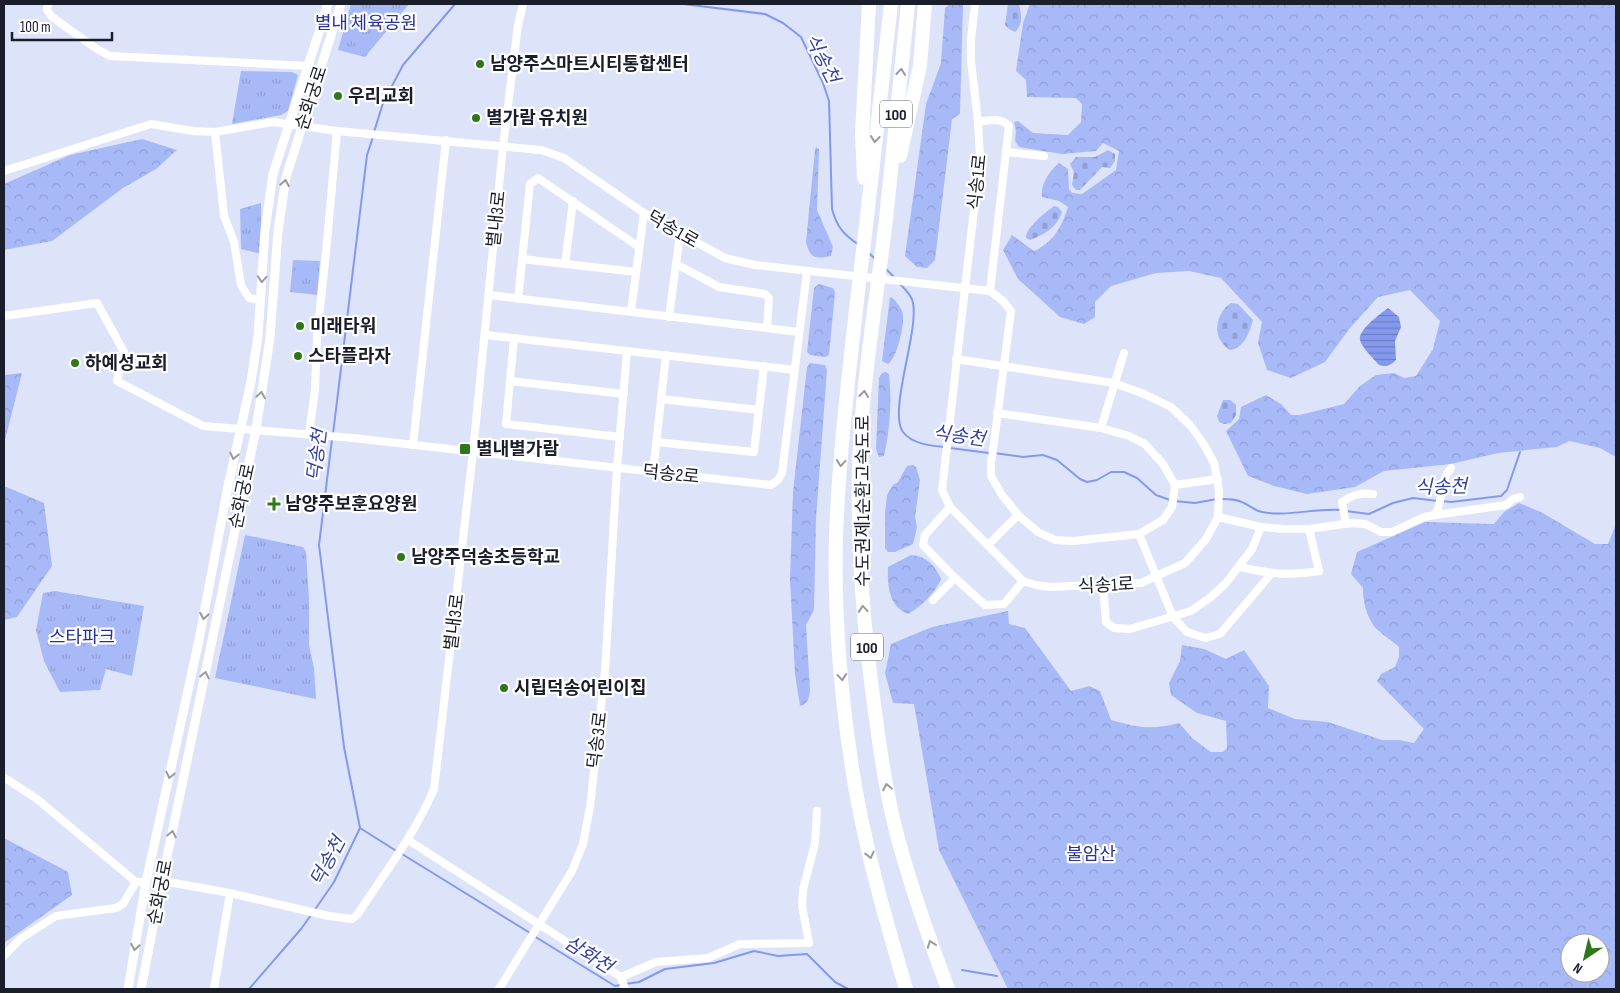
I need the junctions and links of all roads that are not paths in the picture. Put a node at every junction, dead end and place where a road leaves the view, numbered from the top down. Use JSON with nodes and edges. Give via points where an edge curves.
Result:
{"nodes":[{"id":1,"x":48,"y":4,"type":"edge"},
{"id":2,"x":328,"y":4,"type":"edge"},
{"id":3,"x":341,"y":4,"type":"edge"},
{"id":4,"x":523,"y":4,"type":"edge"},
{"id":5,"x":869,"y":4,"type":"edge"},
{"id":6,"x":891,"y":4,"type":"edge"},
{"id":7,"x":908,"y":4,"type":"edge"},
{"id":8,"x":925,"y":4,"type":"edge"},
{"id":9,"x":975,"y":4,"type":"edge"},
{"id":10,"x":309,"y":66,"type":"junction"},
{"id":11,"x":978,"y":122,"type":"junction"},
{"id":12,"x":290,"y":124,"type":"junction"},
{"id":13,"x":302,"y":126,"type":"junction"},
{"id":14,"x":337,"y":131,"type":"junction"},
{"id":15,"x":215,"y":132,"type":"junction"},
{"id":16,"x":446,"y":140,"type":"junction"},
{"id":17,"x":503,"y":146,"type":"junction"},
{"id":18,"x":1006,"y":152,"type":"junction"},
{"id":19,"x":1044,"y":156,"type":"dead end"},
{"id":20,"x":4,"y":171,"type":"edge"},
{"id":21,"x":573,"y":202,"type":"junction"},
{"id":22,"x":644,"y":212,"type":"junction"},
{"id":23,"x":866,"y":218,"type":"junction"},
{"id":24,"x":886,"y":221,"type":"junction"},
{"id":25,"x":680,"y":234,"type":"junction"},
{"id":26,"x":639,"y":247,"type":"junction"},
{"id":27,"x":522,"y":258,"type":"junction"},
{"id":28,"x":565,"y":264,"type":"junction"},
{"id":29,"x":676,"y":264,"type":"junction"},
{"id":30,"x":807,"y":271,"type":"junction"},
{"id":31,"x":636,"y":272,"type":"junction"},
{"id":32,"x":965,"y":288,"type":"junction"},
{"id":33,"x":990,"y":291,"type":"junction"},
{"id":34,"x":488,"y":295,"type":"junction"},
{"id":35,"x":518,"y":298,"type":"junction"},
{"id":36,"x":260,"y":300,"type":"junction"},
{"id":37,"x":631,"y":311,"type":"junction"},
{"id":38,"x":4,"y":316,"type":"edge"},
{"id":39,"x":669,"y":316,"type":"junction"},
{"id":40,"x":767,"y":328,"type":"junction"},
{"id":41,"x":799,"y":332,"type":"junction"},
{"id":42,"x":484,"y":335,"type":"junction"},
{"id":43,"x":514,"y":338,"type":"junction"},
{"id":44,"x":627,"y":351,"type":"junction"},
{"id":45,"x":1124,"y":353,"type":"dead end"},
{"id":46,"x":666,"y":355,"type":"junction"},
{"id":47,"x":956,"y":359,"type":"junction"},
{"id":48,"x":764,"y":366,"type":"junction"},
{"id":49,"x":1004,"y":366,"type":"junction"},
{"id":50,"x":795,"y":370,"type":"junction"},
{"id":51,"x":510,"y":381,"type":"junction"},
{"id":52,"x":1114,"y":383,"type":"junction"},
{"id":53,"x":624,"y":394,"type":"junction"},
{"id":54,"x":661,"y":399,"type":"junction"},
{"id":55,"x":759,"y":410,"type":"junction"},
{"id":56,"x":997,"y":413,"type":"junction"},
{"id":57,"x":239,"y":428,"type":"junction"},
{"id":58,"x":1101,"y":428,"type":"junction"},
{"id":59,"x":256,"y":430,"type":"junction"},
{"id":60,"x":309,"y":434,"type":"junction"},
{"id":61,"x":620,"y":437,"type":"junction"},
{"id":62,"x":656,"y":442,"type":"junction"},
{"id":63,"x":413,"y":445,"type":"junction"},
{"id":64,"x":473,"y":452,"type":"junction"},
{"id":65,"x":617,"y":468,"type":"junction"},
{"id":66,"x":1451,"y":468,"type":"dead end"},
{"id":67,"x":653,"y":472,"type":"junction"},
{"id":68,"x":1218,"y":479,"type":"junction"},
{"id":69,"x":1175,"y":485,"type":"junction"},
{"id":70,"x":1373,"y":494,"type":"dead end"},
{"id":71,"x":1520,"y":498,"type":"dead end"},
{"id":72,"x":950,"y":507,"type":"junction"},
{"id":73,"x":1436,"y":512,"type":"junction"},
{"id":74,"x":1018,"y":515,"type":"junction"},
{"id":75,"x":1218,"y":517,"type":"junction"},
{"id":76,"x":1345,"y":522,"type":"junction"},
{"id":77,"x":1261,"y":527,"type":"junction"},
{"id":78,"x":1309,"y":529,"type":"junction"},
{"id":79,"x":1139,"y":534,"type":"junction"},
{"id":80,"x":988,"y":545,"type":"junction"},
{"id":81,"x":1240,"y":567,"type":"junction"},
{"id":82,"x":1271,"y":574,"type":"junction"},
{"id":83,"x":1157,"y":576,"type":"junction"},
{"id":84,"x":955,"y":578,"type":"junction"},
{"id":85,"x":1023,"y":581,"type":"junction"},
{"id":86,"x":1103,"y":586,"type":"junction"},
{"id":87,"x":933,"y":600,"type":"dead end"},
{"id":88,"x":1173,"y":617,"type":"junction"},
{"id":89,"x":5,"y":778,"type":"edge"},
{"id":90,"x":817,"y":811,"type":"dead end"},
{"id":91,"x":408,"y":840,"type":"junction"},
{"id":92,"x":162,"y":881,"type":"junction"},
{"id":93,"x":136,"y":882,"type":"junction"},
{"id":94,"x":146,"y":882,"type":"junction"},
{"id":95,"x":230,"y":893,"type":"junction"},
{"id":96,"x":537,"y":928,"type":"junction"},
{"id":97,"x":4,"y":956,"type":"edge"},
{"id":98,"x":623,"y":983,"type":"edge"},
{"id":99,"x":128,"y":989,"type":"edge"},
{"id":100,"x":141,"y":989,"type":"edge"},
{"id":101,"x":214,"y":989,"type":"edge"},
{"id":102,"x":499,"y":989,"type":"edge"},
{"id":103,"x":906,"y":989,"type":"edge"},
{"id":104,"x":948,"y":989,"type":"edge"}],
"edges":[{"from":1,"to":10,"type":"street","name":"순화궁로","via":[[47,10],[52,17],[110,56]]},
{"from":2,"to":10,"type":"street","name":"순화궁로"},
{"from":3,"to":13,"type":"street","name":"순화궁로"},
{"from":4,"to":17,"type":"street","name":"별내3로"},
{"from":5,"to":23,"type":"highway","via":[[862,134]]},
{"from":6,"to":23,"type":"highway","name":"수도권제1순환고속도로","number":"100","one_way":true},
{"from":24,"to":7,"type":"highway","name":"수도권제1순환고속도로","number":"100","one_way":true},
{"from":8,"to":24,"type":"highway","via":[[920,66]]},
{"from":9,"to":11,"type":"street","name":"식송1로","via":[[971,54]]},
{"from":10,"to":12,"type":"street","name":"순화궁로"},
{"from":11,"to":18,"type":"street","via":[[997,119],[1009,126]]},
{"from":11,"to":32,"type":"street","name":"식송1로","via":[[980,157]]},
{"from":12,"to":13,"type":"street"},
{"from":12,"to":15,"type":"street","via":[[273,122]]},
{"from":12,"to":36,"type":"street","name":"순화궁로","one_way":true,"via":[[274,174],[265,230]]},
{"from":13,"to":14,"type":"street"},
{"from":59,"to":13,"type":"street","name":"순화궁로","one_way":true,"via":[[270,338],[278,231],[286,177]]},
{"from":14,"to":16,"type":"street","name":"덕송1로"},
{"from":14,"to":60,"type":"street","via":[[317,336],[316,390]]},
{"from":15,"to":20,"type":"street","via":[[151,124]]},
{"from":15,"to":36,"type":"street","via":[[224,216],[234,242],[241,285],[249,298]]},
{"from":16,"to":17,"type":"street","name":"덕송1로"},
{"from":16,"to":63,"type":"street"},
{"from":17,"to":22,"type":"street","name":"덕송1로","via":[[541,150],[564,158]]},
{"from":17,"to":34,"type":"street","name":"별내3로"},
{"from":18,"to":19,"type":"street"},
{"from":18,"to":33,"type":"street"},
{"from":21,"to":26,"type":"street"},
{"from":21,"to":27,"type":"street","via":[[538,178],[530,184]]},
{"from":21,"to":28,"type":"street"},
{"from":22,"to":25,"type":"street","name":"덕송1로"},
{"from":22,"to":26,"type":"street"},
{"from":23,"to":103,"type":"highway","name":"수도권제1순환고속도로","number":"100","one_way":true,"via":[[838,498],[839,639],[856,798]]},
{"from":104,"to":24,"type":"highway","name":"수도권제1순환고속도로","number":"100","one_way":true,"via":[[894,824],[864,624],[860,446]]},
{"from":25,"to":29,"type":"street"},
{"from":25,"to":30,"type":"street","name":"덕송1로","via":[[726,258]]},
{"from":26,"to":31,"type":"street"},
{"from":27,"to":28,"type":"street"},
{"from":27,"to":35,"type":"street"},
{"from":28,"to":31,"type":"street"},
{"from":29,"to":39,"type":"street"},
{"from":29,"to":40,"type":"street","via":[[719,286],[766,294],[769,298]]},
{"from":30,"to":32,"type":"street","name":"덕송1로"},
{"from":30,"to":41,"type":"street","name":"덕송2로"},
{"from":31,"to":37,"type":"street"},
{"from":32,"to":33,"type":"street","name":"덕송1로"},
{"from":32,"to":47,"type":"street","name":"식송1로"},
{"from":33,"to":49,"type":"street","via":[[1011,311]]},
{"from":34,"to":35,"type":"street"},
{"from":34,"to":42,"type":"street","name":"별내3로"},
{"from":35,"to":37,"type":"street"},
{"from":36,"to":57,"type":"street","name":"순화궁로","via":[[258,336]]},
{"from":37,"to":39,"type":"street"},
{"from":38,"to":57,"type":"street","via":[[97,303],[124,352],[117,381],[203,426]]},
{"from":39,"to":40,"type":"street"},
{"from":40,"to":41,"type":"street"},
{"from":41,"to":50,"type":"street","name":"덕송2로"},
{"from":42,"to":43,"type":"street"},
{"from":42,"to":64,"type":"street","name":"별내3로"},
{"from":43,"to":44,"type":"street"},
{"from":43,"to":51,"type":"street"},
{"from":44,"to":46,"type":"street"},
{"from":44,"to":53,"type":"street","name":"덕송3로"},
{"from":45,"to":52,"type":"street"},
{"from":46,"to":48,"type":"street"},
{"from":46,"to":54,"type":"street"},
{"from":47,"to":49,"type":"street","name":"식송1로"},
{"from":47,"to":72,"type":"street","name":"식송1로","via":[[942,490]]},
{"from":48,"to":50,"type":"street"},
{"from":48,"to":55,"type":"street"},
{"from":49,"to":52,"type":"street","name":"식송1로"},
{"from":49,"to":56,"type":"street"},
{"from":50,"to":67,"type":"street","name":"덕송2로","via":[[782,473],[778,480],[771,485]]},
{"from":51,"to":53,"type":"street"},
{"from":51,"to":61,"type":"street","via":[[506,424]]},
{"from":52,"to":58,"type":"street"},
{"from":52,"to":68,"type":"street","name":"식송1로","via":[[1171,407],[1203,443]]},
{"from":53,"to":61,"type":"street","name":"덕송3로"},
{"from":54,"to":55,"type":"street"},
{"from":54,"to":62,"type":"street"},
{"from":55,"to":62,"type":"street","via":[[754,452]]},
{"from":56,"to":58,"type":"street"},
{"from":56,"to":74,"type":"street","via":[[991,476]]},
{"from":57,"to":59,"type":"street"},
{"from":57,"to":94,"type":"street","name":"순화궁로","one_way":true,"via":[[199,640]]},
{"from":58,"to":69,"type":"street","via":[[1144,444],[1164,464]]},
{"from":59,"to":60,"type":"street"},
{"from":92,"to":59,"type":"street","name":"순화궁로","one_way":true},
{"from":60,"to":63,"type":"street","name":"덕송2로"},
{"from":61,"to":65,"type":"street","name":"덕송3로"},
{"from":62,"to":67,"type":"street"},
{"from":63,"to":64,"type":"street","name":"덕송2로"},
{"from":64,"to":65,"type":"street","name":"덕송2로"},
{"from":64,"to":91,"type":"street","name":"별내3로","via":[[434,788]]},
{"from":65,"to":67,"type":"street","name":"덕송2로"},
{"from":65,"to":96,"type":"street","name":"덕송3로","via":[[606,671],[590,807],[583,844],[572,871]]},
{"from":66,"to":73,"type":"street","via":[[1444,480]]},
{"from":68,"to":69,"type":"street"},
{"from":68,"to":75,"type":"street","name":"식송1로"},
{"from":69,"to":79,"type":"street","via":[[1172,507],[1163,520]]},
{"from":70,"to":76,"type":"street","via":[[1364,492],[1342,502]]},
{"from":71,"to":73,"type":"street","via":[[1506,506]]},
{"from":72,"to":80,"type":"street","name":"식송1로"},
{"from":72,"to":84,"type":"street","via":[[925,535],[923,545]]},
{"from":73,"to":76,"type":"street","via":[[1392,532]]},
{"from":74,"to":79,"type":"street","via":[[1038,532],[1055,540]]},
{"from":74,"to":80,"type":"street"},
{"from":75,"to":77,"type":"street"},
{"from":75,"to":83,"type":"street","name":"식송1로","via":[[1206,539],[1185,563]]},
{"from":76,"to":78,"type":"street"},
{"from":77,"to":78,"type":"street"},
{"from":77,"to":81,"type":"street","via":[[1252,550]]},
{"from":78,"to":82,"type":"street","via":[[1320,571],[1296,575]]},
{"from":79,"to":83,"type":"street"},
{"from":80,"to":85,"type":"street","name":"식송1로"},
{"from":81,"to":82,"type":"street"},
{"from":81,"to":88,"type":"street","via":[[1211,597],[1191,611]]},
{"from":82,"to":88,"type":"street","via":[[1220,634],[1205,638],[1187,632]]},
{"from":83,"to":86,"type":"street","name":"식송1로","via":[[1142,583]]},
{"from":83,"to":88,"type":"street"},
{"from":84,"to":85,"type":"street","via":[[985,605],[1004,604]]},
{"from":84,"to":87,"type":"street"},
{"from":85,"to":86,"type":"street","name":"식송1로","via":[[1050,587]]},
{"from":86,"to":88,"type":"street","via":[[1106,622],[1114,628],[1130,629]]},
{"from":89,"to":93,"type":"street","via":[[37,799]]},
{"from":90,"to":98,"type":"street","via":[[815,843],[803,890],[808,943],[740,944],[708,958],[656,962]]},
{"from":91,"to":95,"type":"street","name":"별내3로","via":[[352,919]]},
{"from":91,"to":96,"type":"street"},
{"from":92,"to":94,"type":"street","name":"별내3로"},
{"from":92,"to":95,"type":"street","name":"별내3로"},
{"from":92,"to":100,"type":"street","name":"순화궁로"},
{"from":93,"to":94,"type":"street"},
{"from":93,"to":97,"type":"street","via":[[123,904],[116,908],[56,916],[20,939]]},
{"from":94,"to":99,"type":"street","name":"순화궁로","one_way":true},
{"from":95,"to":101,"type":"street"},
{"from":96,"to":98,"type":"street"},
{"from":96,"to":102,"type":"street","name":"덕송3로"}]}
